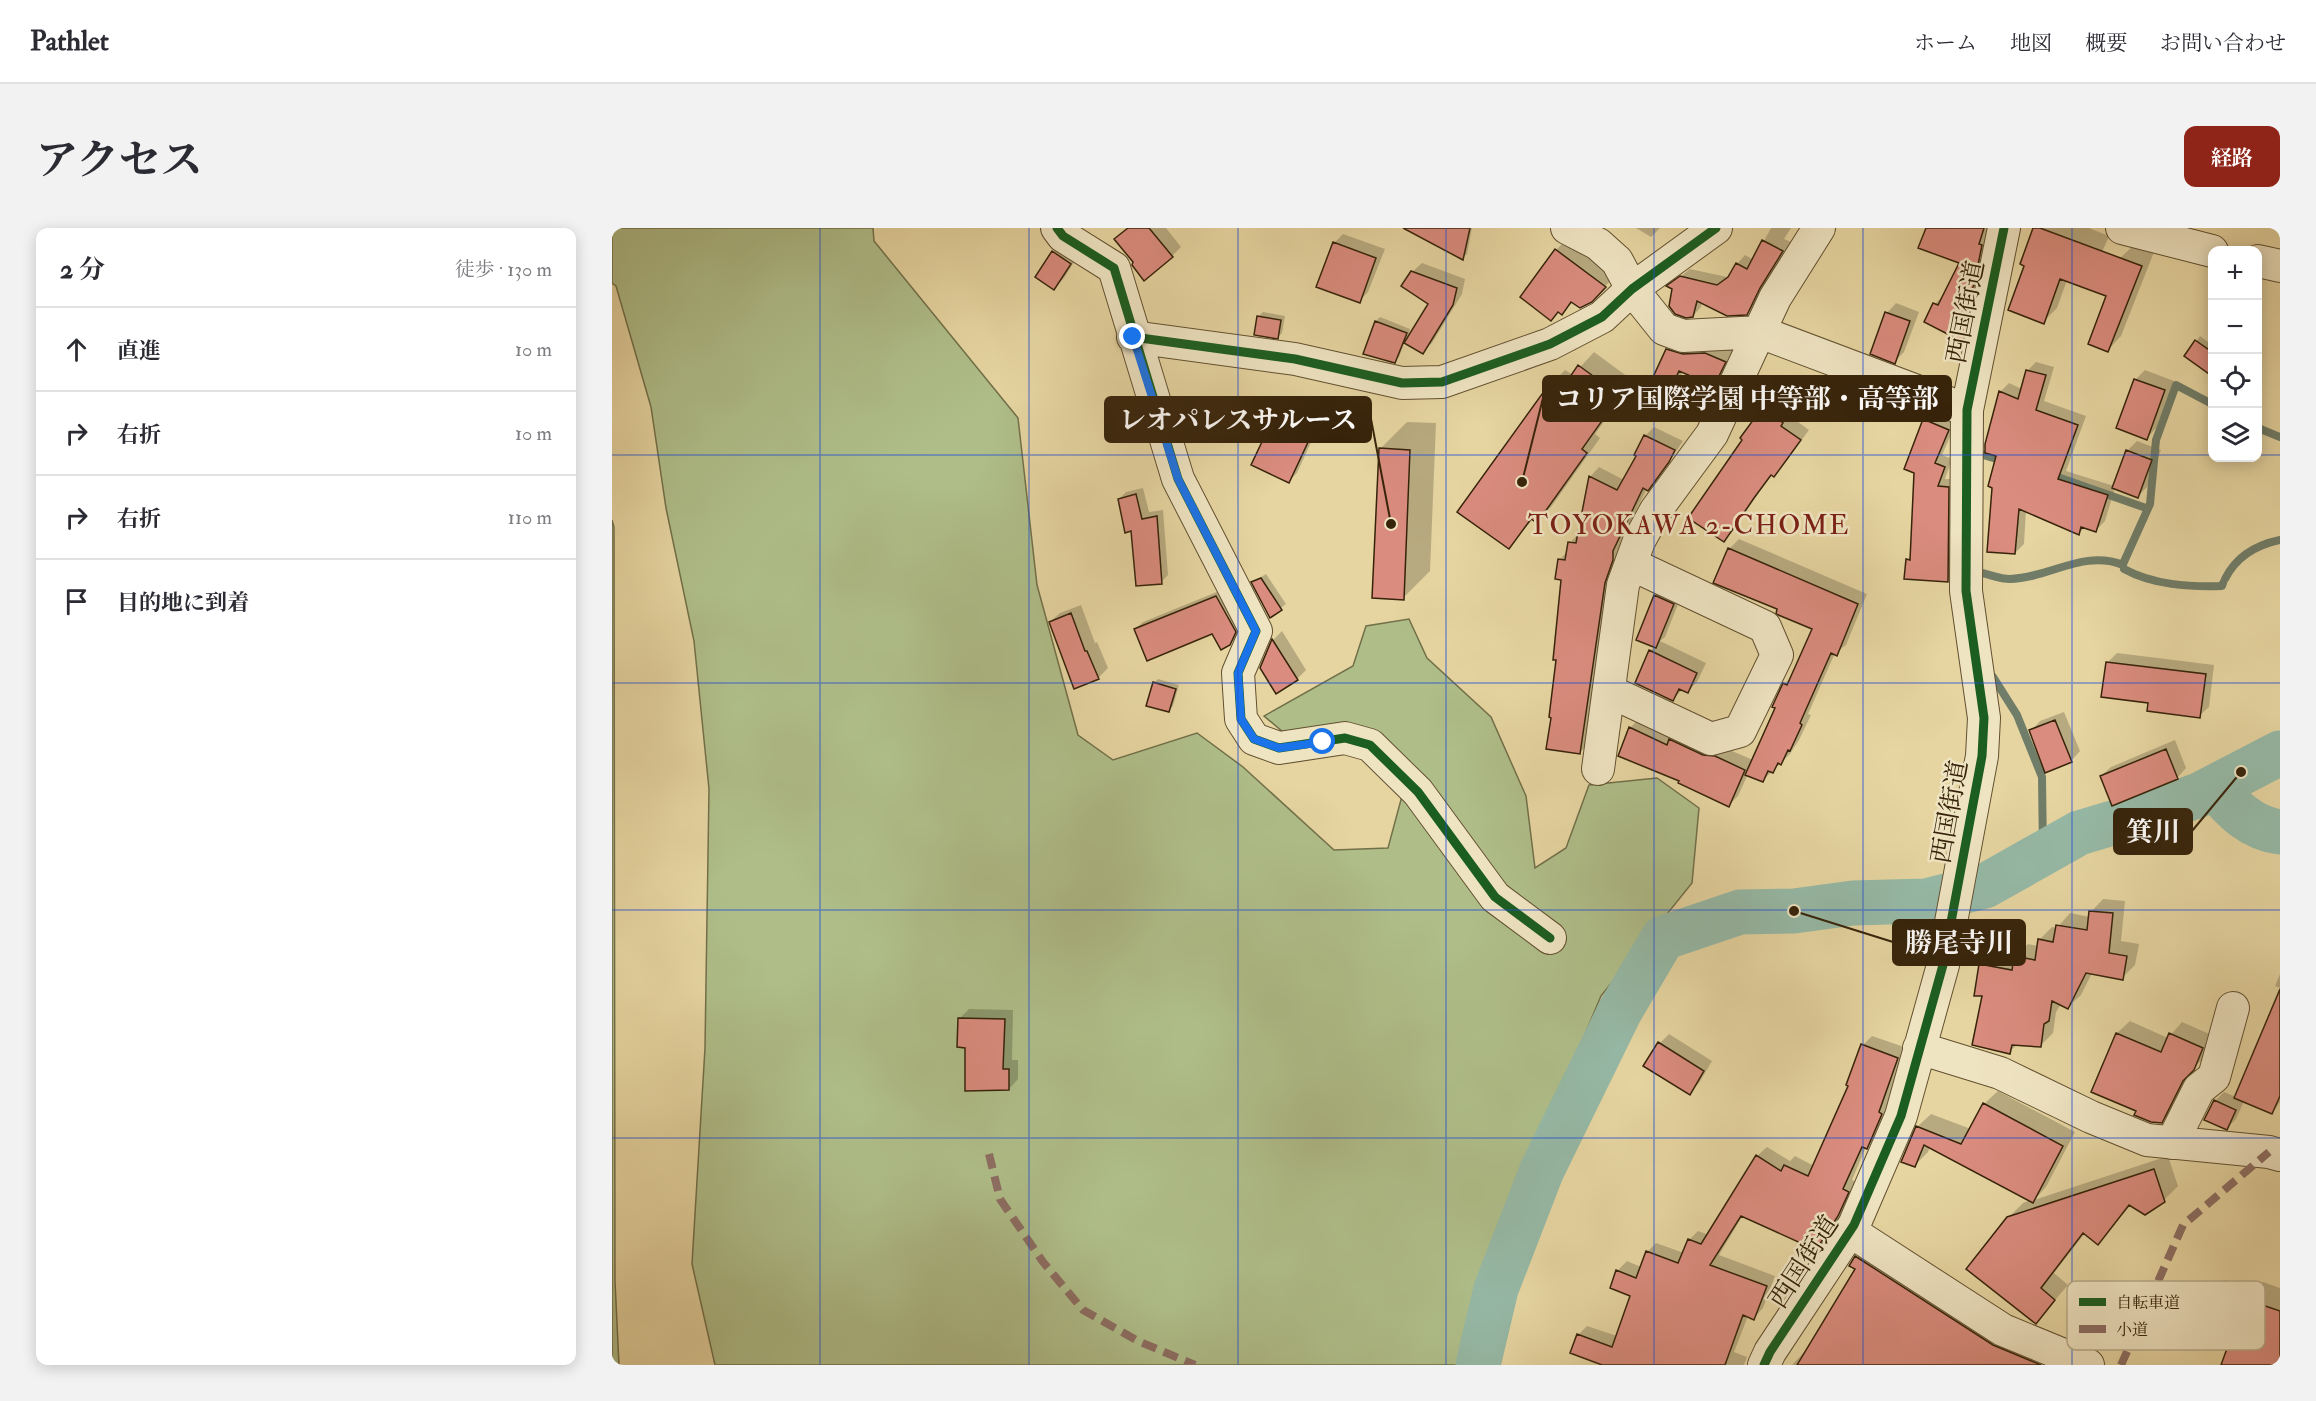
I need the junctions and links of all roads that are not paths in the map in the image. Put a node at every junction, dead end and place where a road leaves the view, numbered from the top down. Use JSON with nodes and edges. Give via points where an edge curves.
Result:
{"nodes":[{"id":1,"x":1057,"y":228,"type":"edge"},
{"id":2,"x":1567,"y":228,"type":"edge"},
{"id":3,"x":1716,"y":228,"type":"edge"},
{"id":4,"x":1819,"y":228,"type":"edge"},
{"id":5,"x":2004,"y":228,"type":"edge"},
{"id":6,"x":2122,"y":228,"type":"edge"},
{"id":7,"x":2208,"y":250,"type":"edge"},
{"id":8,"x":1632,"y":289,"type":"junction"},
{"id":9,"x":1760,"y":332,"type":"junction"},
{"id":10,"x":1133,"y":337,"type":"junction"},
{"id":11,"x":1967,"y":410,"type":"junction"},
{"id":12,"x":1631,"y":564,"type":"junction"},
{"id":13,"x":1609,"y":691,"type":"junction"},
{"id":14,"x":1598,"y":769,"type":"dead end"},
{"id":15,"x":1550,"y":938,"type":"dead end"},
{"id":16,"x":2233,"y":1008,"type":"dead end"},
{"id":17,"x":1919,"y":1048,"type":"junction"},
{"id":18,"x":2172,"y":1143,"type":"junction"},
{"id":19,"x":2280,"y":1155,"type":"edge"},
{"id":20,"x":1850,"y":1231,"type":"junction"},
{"id":21,"x":1764,"y":1365,"type":"edge"},
{"id":22,"x":2088,"y":1365,"type":"edge"}],
"edges":[{"from":1,"to":10,"type":"street","via":[[1063,237],[1114,268]]},
{"from":2,"to":8,"type":"street","via":[[1598,244],[1617,261]]},
{"from":3,"to":8,"type":"street"},
{"from":4,"to":9,"type":"street","via":[[1775,298]]},
{"from":5,"to":11,"type":"street","name":"西国街道"},
{"from":6,"to":7,"type":"street"},
{"from":8,"to":9,"type":"street","via":[[1664,329],[1683,336]]},
{"from":8,"to":10,"type":"street","via":[[1602,317],[1550,344],[1442,382],[1402,383],[1295,359]]},
{"from":9,"to":11,"type":"street"},
{"from":9,"to":12,"type":"street","via":[[1713,434],[1656,510]]},
{"from":10,"to":15,"type":"street","via":[[1178,479],[1256,631],[1238,673],[1241,719],[1254,739],[1279,748],[1345,738],[1370,745],[1418,792],[1496,897]]},
{"from":11,"to":17,"type":"street","name":"西国街道","via":[[1966,591],[1984,718],[1982,756],[1942,965]]},
{"from":12,"to":13,"type":"street","via":[[1623,585]]},
{"from":12,"to":13,"type":"street","via":[[1765,627],[1777,655],[1740,731],[1711,739]]},
{"from":13,"to":14,"type":"street"},
{"from":16,"to":18,"type":"street","via":[[2214,1077],[2199,1089]]},
{"from":17,"to":18,"type":"street","via":[[2000,1073],[2147,1140]]},
{"from":17,"to":20,"type":"street","name":"西国街道","via":[[1901,1116]]},
{"from":18,"to":19,"type":"street"},
{"from":20,"to":21,"type":"street","name":"西国街道"},
{"from":20,"to":22,"type":"street","via":[[2003,1330]]}]}
